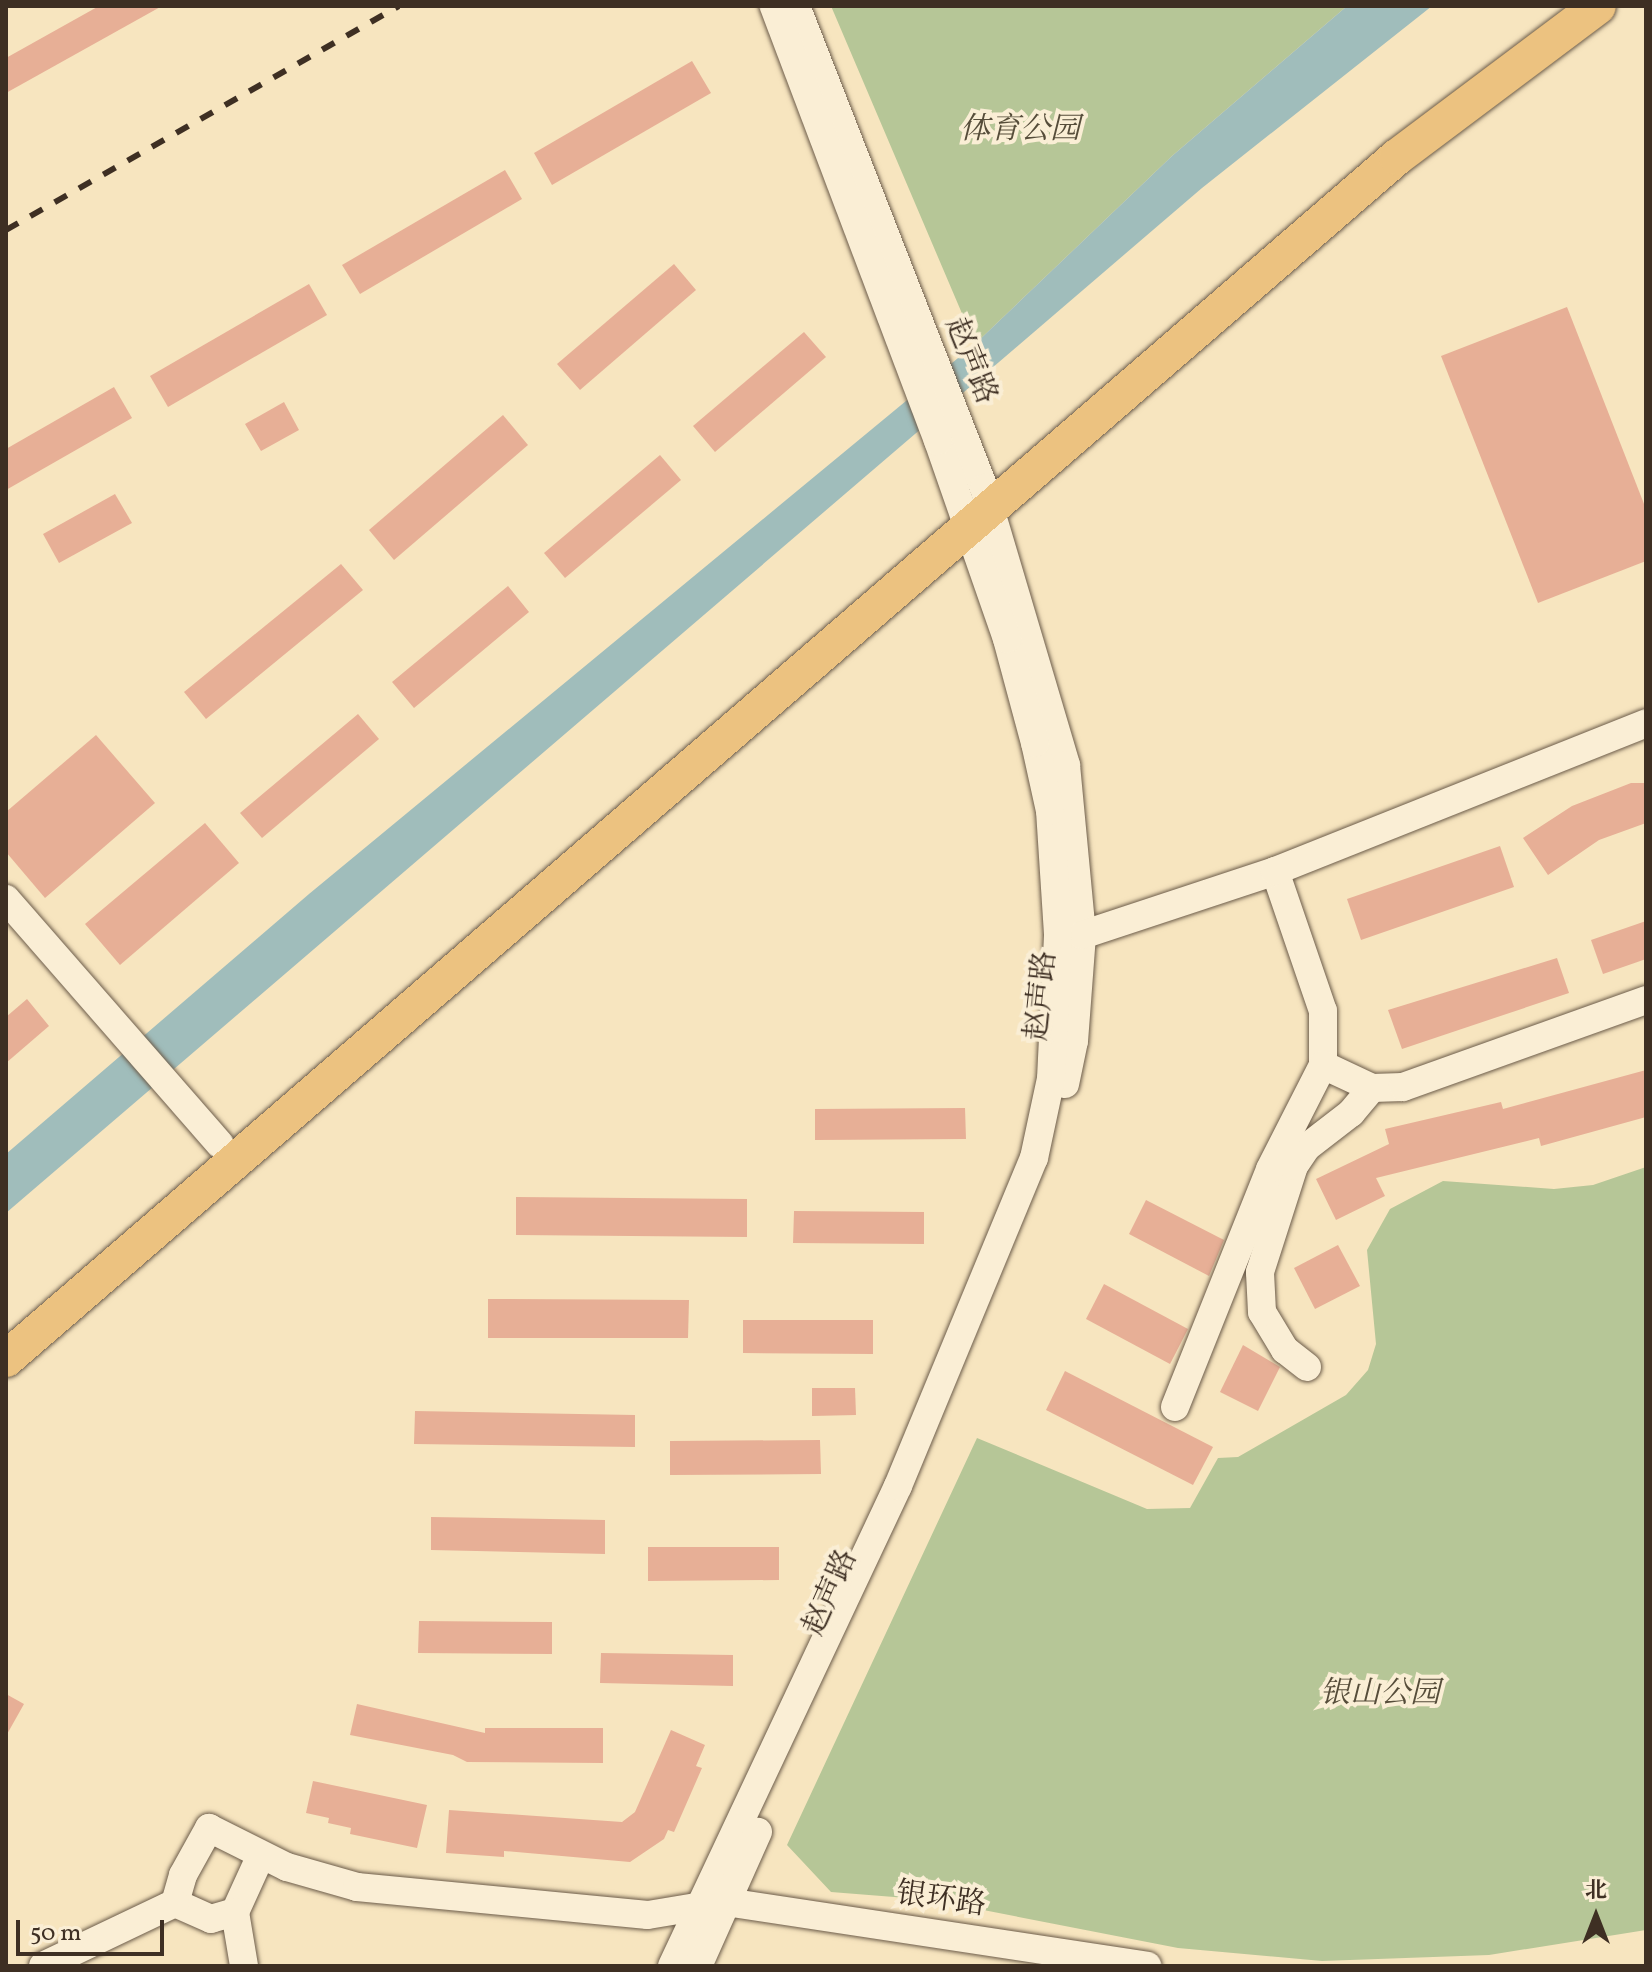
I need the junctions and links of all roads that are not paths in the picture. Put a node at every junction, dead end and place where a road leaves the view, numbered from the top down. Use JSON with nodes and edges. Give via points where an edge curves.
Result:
{"nodes":[{"id":1,"x":774,"y":6,"type":"edge"},
{"id":2,"x":796,"y":6,"type":"edge"},
{"id":3,"x":1559,"y":6,"type":"edge"},
{"id":4,"x":1598,"y":6,"type":"edge"},
{"id":5,"x":977,"y":510,"type":"junction"},
{"id":6,"x":1646,"y":723,"type":"edge"},
{"id":7,"x":1275,"y":871,"type":"junction"},
{"id":8,"x":6,"y":899,"type":"edge"},
{"id":9,"x":1082,"y":935,"type":"junction"},
{"id":10,"x":1646,"y":1000,"type":"edge"},
{"id":11,"x":1323,"y":1065,"type":"junction"},
{"id":12,"x":1372,"y":1088,"type":"junction"},
{"id":13,"x":220,"y":1144,"type":"junction"},
{"id":14,"x":6,"y":1328,"type":"edge"},
{"id":15,"x":6,"y":1359,"type":"edge"},
{"id":16,"x":1307,"y":1367,"type":"dead end"},
{"id":17,"x":1175,"y":1407,"type":"dead end"},
{"id":18,"x":261,"y":1855,"type":"junction"},
{"id":19,"x":175,"y":1903,"type":"junction"},
{"id":20,"x":712,"y":1905,"type":"junction"},
{"id":21,"x":235,"y":1912,"type":"junction"},
{"id":22,"x":43,"y":1966,"type":"edge"},
{"id":23,"x":244,"y":1966,"type":"edge"},
{"id":24,"x":672,"y":1966,"type":"edge"},
{"id":25,"x":698,"y":1966,"type":"edge"},
{"id":26,"x":1147,"y":1966,"type":"edge"}],
"edges":[{"from":1,"to":5,"type":"street"},
{"from":2,"to":5,"type":"street","name":"赵声路"},
{"from":3,"to":5,"type":"main road","via":[[1382,139]]},
{"from":4,"to":5,"type":"main road","via":[[1397,157]]},
{"from":5,"to":9,"type":"street","name":"赵声路","via":[[1066,765]]},
{"from":5,"to":13,"type":"main road"},
{"from":5,"to":15,"type":"main road"},
{"from":5,"to":20,"type":"street","via":[[1050,811],[1058,934],[1051,1079],[1034,1158],[916,1444]]},
{"from":6,"to":7,"type":"street"},
{"from":7,"to":9,"type":"street"},
{"from":7,"to":11,"type":"street","via":[[1323,1011]]},
{"from":8,"to":13,"type":"street"},
{"from":9,"to":20,"type":"street","name":"赵声路","via":[[1074,1041],[1046,1171],[864,1604]]},
{"from":10,"to":12,"type":"street","via":[[1403,1087]]},
{"from":11,"to":12,"type":"street"},
{"from":11,"to":17,"type":"street","via":[[1270,1169]]},
{"from":12,"to":16,"type":"street","via":[[1351,1113],[1307,1147],[1294,1166],[1260,1272],[1262,1312],[1285,1350]]},
{"from":13,"to":14,"type":"main road"},
{"from":18,"to":19,"type":"street","name":"银环路","via":[[209,1828],[183,1875]]},
{"from":18,"to":20,"type":"street","name":"银环路","via":[[357,1887],[428,1896],[648,1915]]},
{"from":18,"to":21,"type":"street"},
{"from":19,"to":21,"type":"street","via":[[211,1919]]},
{"from":19,"to":22,"type":"street"},
{"from":20,"to":24,"type":"street"},
{"from":20,"to":25,"type":"street","name":"赵声路"},
{"from":20,"to":26,"type":"street","name":"银环路"},
{"from":21,"to":23,"type":"street"}]}
